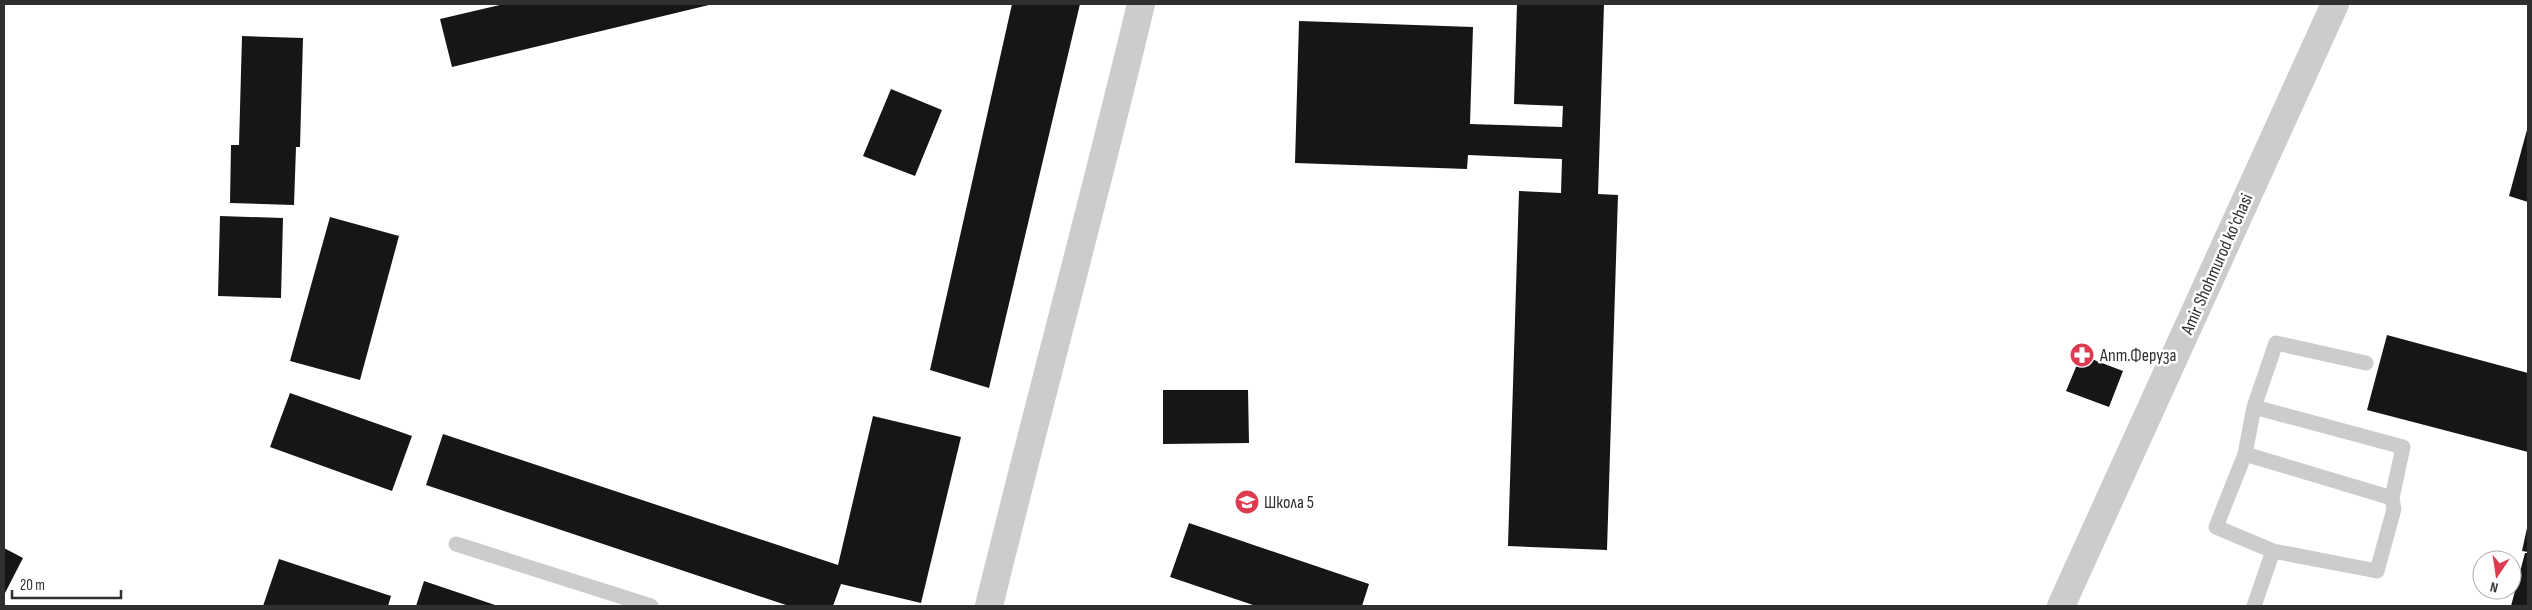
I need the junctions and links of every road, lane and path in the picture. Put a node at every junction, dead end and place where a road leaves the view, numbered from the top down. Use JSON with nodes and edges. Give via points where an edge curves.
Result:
{"nodes":[{"id":1,"x":1141,"y":4,"type":"edge"},
{"id":2,"x":2335,"y":4,"type":"edge"},
{"id":3,"x":2366,"y":363,"type":"dead end"},
{"id":4,"x":2254,"y":407,"type":"junction"},
{"id":5,"x":2244,"y":454,"type":"junction"},
{"id":6,"x":2392,"y":498,"type":"junction"},
{"id":7,"x":456,"y":544,"type":"dead end"},
{"id":8,"x":2273,"y":551,"type":"junction"},
{"id":9,"x":651,"y":606,"type":"edge"},
{"id":10,"x":989,"y":606,"type":"edge"},
{"id":11,"x":2061,"y":606,"type":"edge"},
{"id":12,"x":2254,"y":606,"type":"edge"}],
"edges":[{"from":1,"to":10,"type":"street"},
{"from":2,"to":11,"type":"street","name":"Amir Shohmurod ko'chasi"},
{"from":3,"to":4,"type":"lane","via":[[2276,343]]},
{"from":4,"to":5,"type":"lane"},
{"from":4,"to":6,"type":"lane","via":[[2403,447]]},
{"from":5,"to":6,"type":"lane"},
{"from":5,"to":8,"type":"lane","via":[[2216,527]]},
{"from":6,"to":8,"type":"lane","via":[[2394,509],[2377,571]]},
{"from":7,"to":9,"type":"lane"},
{"from":8,"to":12,"type":"lane"}]}
